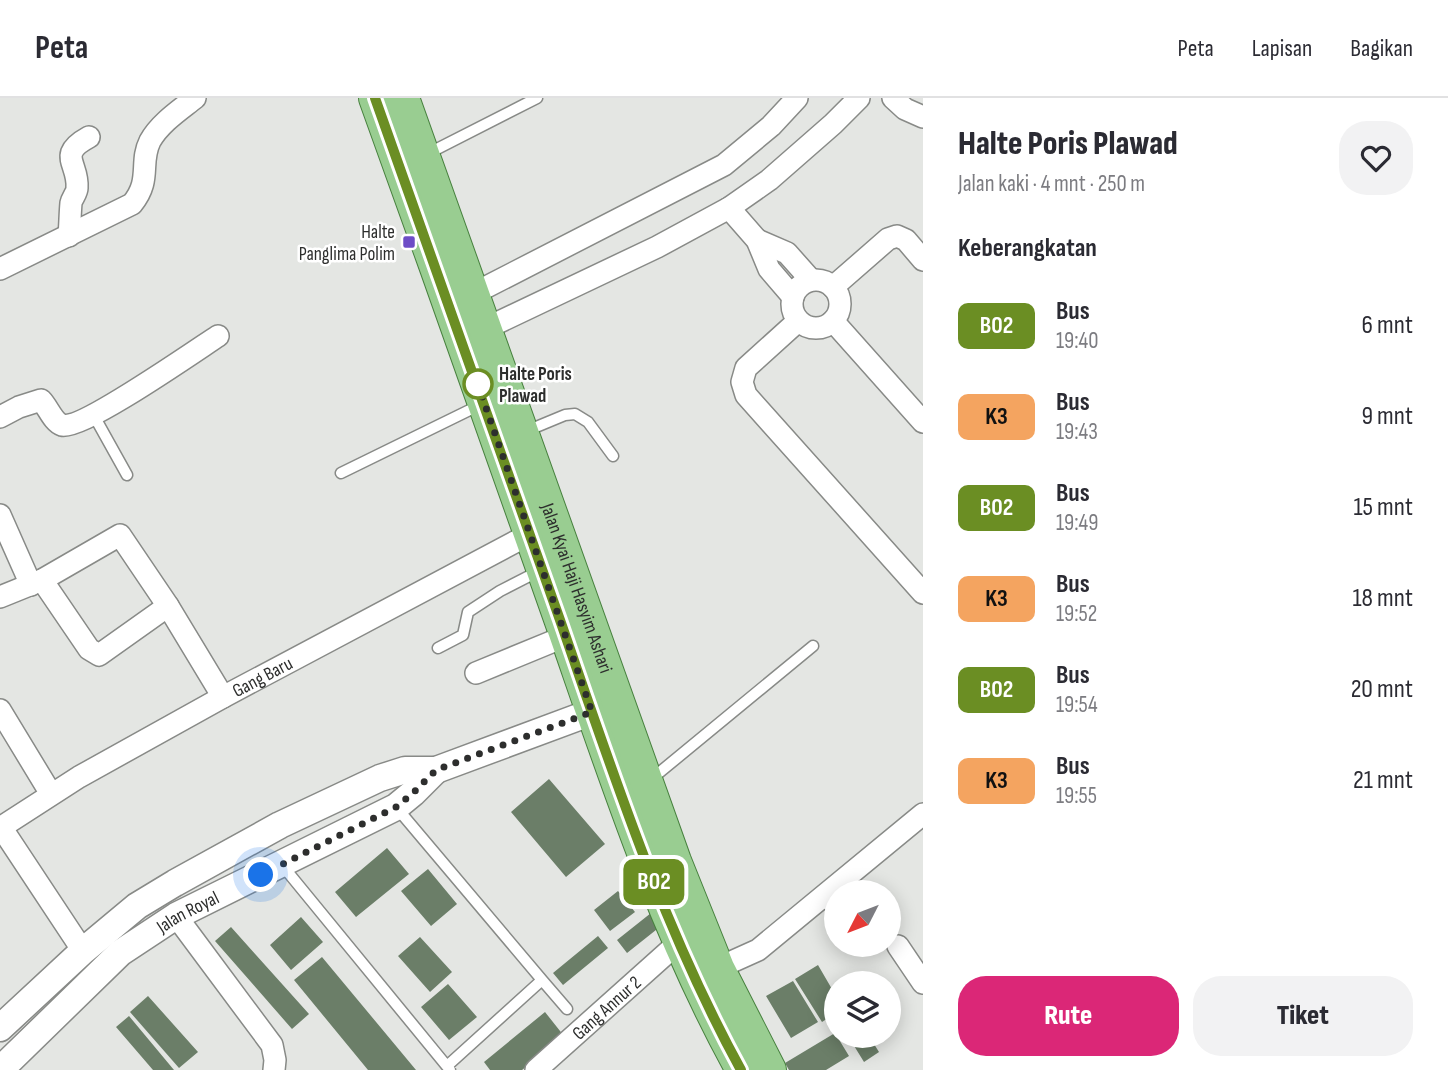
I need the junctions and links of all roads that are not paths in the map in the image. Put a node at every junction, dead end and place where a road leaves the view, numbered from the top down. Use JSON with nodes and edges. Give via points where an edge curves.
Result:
{"nodes":[{"id":1,"x":195,"y":98,"type":"edge"},
{"id":2,"x":376,"y":98,"type":"edge"},
{"id":3,"x":403,"y":98,"type":"edge"},
{"id":4,"x":537,"y":98,"type":"edge"},
{"id":5,"x":797,"y":98,"type":"edge"},
{"id":6,"x":859,"y":98,"type":"edge"},
{"id":7,"x":894,"y":98,"type":"edge"},
{"id":8,"x":921,"y":98,"type":"edge"},
{"id":9,"x":923,"y":103,"type":"edge"},
{"id":10,"x":923,"y":117,"type":"edge"},
{"id":11,"x":89,"y":137,"type":"dead end"},
{"id":12,"x":424,"y":156,"type":"junction"},
{"id":13,"x":729,"y":208,"type":"junction"},
{"id":14,"x":69,"y":236,"type":"junction"},
{"id":15,"x":757,"y":240,"type":"junction"},
{"id":16,"x":923,"y":260,"type":"edge"},
{"id":17,"x":0,"y":269,"type":"edge"},
{"id":18,"x":811,"y":281,"type":"junction"},
{"id":19,"x":834,"y":287,"type":"junction"},
{"id":20,"x":793,"y":297,"type":"junction"},
{"id":21,"x":461,"y":300,"type":"junction"},
{"id":22,"x":799,"y":321,"type":"junction"},
{"id":23,"x":833,"y":321,"type":"junction"},
{"id":24,"x":473,"y":335,"type":"junction"},
{"id":25,"x":218,"y":336,"type":"dead end"},
{"id":26,"x":484,"y":402,"type":"junction"},
{"id":27,"x":93,"y":414,"type":"junction"},
{"id":28,"x":0,"y":417,"type":"edge"},
{"id":29,"x":923,"y":422,"type":"edge"},
{"id":30,"x":522,"y":433,"type":"junction"},
{"id":31,"x":613,"y":456,"type":"dead end"},
{"id":32,"x":341,"y":473,"type":"dead end"},
{"id":33,"x":127,"y":475,"type":"dead end"},
{"id":34,"x":0,"y":515,"type":"edge"},
{"id":35,"x":530,"y":534,"type":"junction"},
{"id":36,"x":542,"y":569,"type":"junction"},
{"id":37,"x":37,"y":583,"type":"junction"},
{"id":38,"x":923,"y":593,"type":"edge"},
{"id":39,"x":0,"y":597,"type":"edge"},
{"id":40,"x":168,"y":606,"type":"junction"},
{"id":41,"x":566,"y":636,"type":"junction"},
{"id":42,"x":813,"y":646,"type":"dead end"},
{"id":43,"x":438,"y":648,"type":"dead end"},
{"id":44,"x":476,"y":673,"type":"dead end"},
{"id":45,"x":223,"y":697,"type":"junction"},
{"id":46,"x":605,"y":707,"type":"junction"},
{"id":47,"x":0,"y":710,"type":"edge"},
{"id":48,"x":436,"y":770,"type":"junction"},
{"id":49,"x":646,"y":783,"type":"junction"},
{"id":50,"x":51,"y":794,"type":"junction"},
{"id":51,"x":396,"y":807,"type":"junction"},
{"id":52,"x":923,"y":814,"type":"edge"},
{"id":53,"x":1,"y":827,"type":"edge"},
{"id":54,"x":282,"y":865,"type":"junction"},
{"id":55,"x":855,"y":880,"type":"edge"},
{"id":56,"x":824,"y":908,"type":"edge"},
{"id":57,"x":176,"y":916,"type":"junction"},
{"id":58,"x":678,"y":943,"type":"junction"},
{"id":59,"x":901,"y":950,"type":"edge"},
{"id":60,"x":83,"y":951,"type":"junction"},
{"id":61,"x":718,"y":968,"type":"junction"},
{"id":62,"x":542,"y":980,"type":"junction"},
{"id":63,"x":923,"y":983,"type":"edge"},
{"id":64,"x":567,"y":1009,"type":"dead end"},
{"id":65,"x":0,"y":1028,"type":"edge"},
{"id":66,"x":449,"y":1068,"type":"edge"},
{"id":67,"x":747,"y":1069,"type":"edge"},
{"id":68,"x":0,"y":1070,"type":"edge"},
{"id":69,"x":274,"y":1070,"type":"edge"},
{"id":70,"x":536,"y":1070,"type":"edge"}],
"edges":[{"from":1,"to":14,"type":"street","via":[[150,140],[144,185],[132,204]]},
{"from":2,"to":21,"type":"main road","name":"Jalan Kyai Haji Hasyim Ashari"},
{"from":3,"to":12,"type":"main road","name":"Jalan Kyai Haji Hasyim Ashari"},
{"from":4,"to":12,"type":"lane"},
{"from":5,"to":21,"type":"street","via":[[724,165]]},
{"from":6,"to":13,"type":"street","via":[[779,172]]},
{"from":7,"to":10,"type":"street"},
{"from":8,"to":9,"type":"street"},
{"from":11,"to":14,"type":"street","via":[[72,149],[78,188]]},
{"from":12,"to":21,"type":"main road","name":"Jalan Kyai Haji Hasyim Ashari"},
{"from":13,"to":15,"type":"street"},
{"from":13,"to":24,"type":"street"},
{"from":14,"to":17,"type":"street"},
{"from":15,"to":18,"type":"street","via":[[787,253]]},
{"from":15,"to":20,"type":"street","via":[[769,269]]},
{"from":16,"to":19,"type":"street","via":[[897,236]]},
{"from":18,"to":19,"type":"street"},
{"from":18,"to":20,"type":"street"},
{"from":19,"to":23,"type":"street","via":[[840,304]]},
{"from":20,"to":22,"type":"street"},
{"from":21,"to":24,"type":"main road","name":"Jalan Kyai Haji Hasyim Ashari"},
{"from":22,"to":23,"type":"street","via":[[822,328]]},
{"from":22,"to":38,"type":"street","via":[[747,368],[742,382],[746,395]]},
{"from":23,"to":29,"type":"street"},
{"from":24,"to":26,"type":"main road","name":"Jalan Kyai Haji Hasyim Ashari"},
{"from":24,"to":30,"type":"main road","name":"Jalan Kyai Haji Hasyim Ashari"},
{"from":25,"to":27,"type":"street"},
{"from":26,"to":32,"type":"lane"},
{"from":26,"to":35,"type":"main road","name":"Jalan Kyai Haji Hasyim Ashari"},
{"from":27,"to":28,"type":"street","via":[[63,425],[38,400]]},
{"from":27,"to":33,"type":"lane"},
{"from":30,"to":31,"type":"lane","via":[[575,414],[588,422]]},
{"from":30,"to":46,"type":"main road","name":"Jalan Kyai Haji Hasyim Ashari"},
{"from":34,"to":37,"type":"street"},
{"from":35,"to":36,"type":"main road","name":"Jalan Kyai Haji Hasyim Ashari"},
{"from":35,"to":45,"type":"street","name":"Gang Baru"},
{"from":36,"to":41,"type":"main road","name":"Jalan Kyai Haji Hasyim Ashari"},
{"from":36,"to":43,"type":"lane","via":[[468,612],[463,635]]},
{"from":37,"to":39,"type":"street"},
{"from":37,"to":40,"type":"street","via":[[89,649],[99,655]]},
{"from":37,"to":40,"type":"street","via":[[120,535]]},
{"from":40,"to":45,"type":"street"},
{"from":41,"to":44,"type":"street"},
{"from":41,"to":46,"type":"main road","name":"Jalan Kyai Haji Hasyim Ashari"},
{"from":42,"to":49,"type":"lane"},
{"from":45,"to":50,"type":"street","name":"Gang Baru"},
{"from":46,"to":48,"type":"street","name":"Jalan Royal"},
{"from":46,"to":49,"type":"main road","name":"Jalan Kyai Haji Hasyim Ashari"},
{"from":46,"to":58,"type":"main road","name":"Jalan Kyai Haji Hasyim Ashari"},
{"from":47,"to":50,"type":"street"},
{"from":48,"to":51,"type":"street","name":"Jalan Royal"},
{"from":48,"to":60,"type":"street","name":"Jalan Royal","via":[[405,770],[380,778],[280,825],[137,906]]},
{"from":49,"to":61,"type":"main road","name":"Jalan Kyai Haji Hasyim Ashari"},
{"from":50,"to":53,"type":"street","name":"Gang Baru"},
{"from":51,"to":54,"type":"street","name":"Jalan Royal"},
{"from":51,"to":62,"type":"lane"},
{"from":52,"to":55,"type":"street"},
{"from":53,"to":60,"type":"street"},
{"from":54,"to":57,"type":"street","name":"Jalan Royal"},
{"from":54,"to":66,"type":"lane"},
{"from":56,"to":61,"type":"street","via":[[758,950]]},
{"from":57,"to":68,"type":"street","name":"Jalan Royal","via":[[120,953]]},
{"from":57,"to":69,"type":"street","via":[[272,1045]]},
{"from":58,"to":67,"type":"main road","name":"Jalan Kyai Haji Hasyim Ashari"},
{"from":58,"to":70,"type":"street","name":"Gang Annur 2"},
{"from":59,"to":63,"type":"street"},
{"from":60,"to":65,"type":"street","name":"Jalan Royal"},
{"from":61,"to":67,"type":"main road","name":"Jalan Kyai Haji Hasyim Ashari"},
{"from":62,"to":64,"type":"lane"},
{"from":62,"to":66,"type":"lane"}]}
